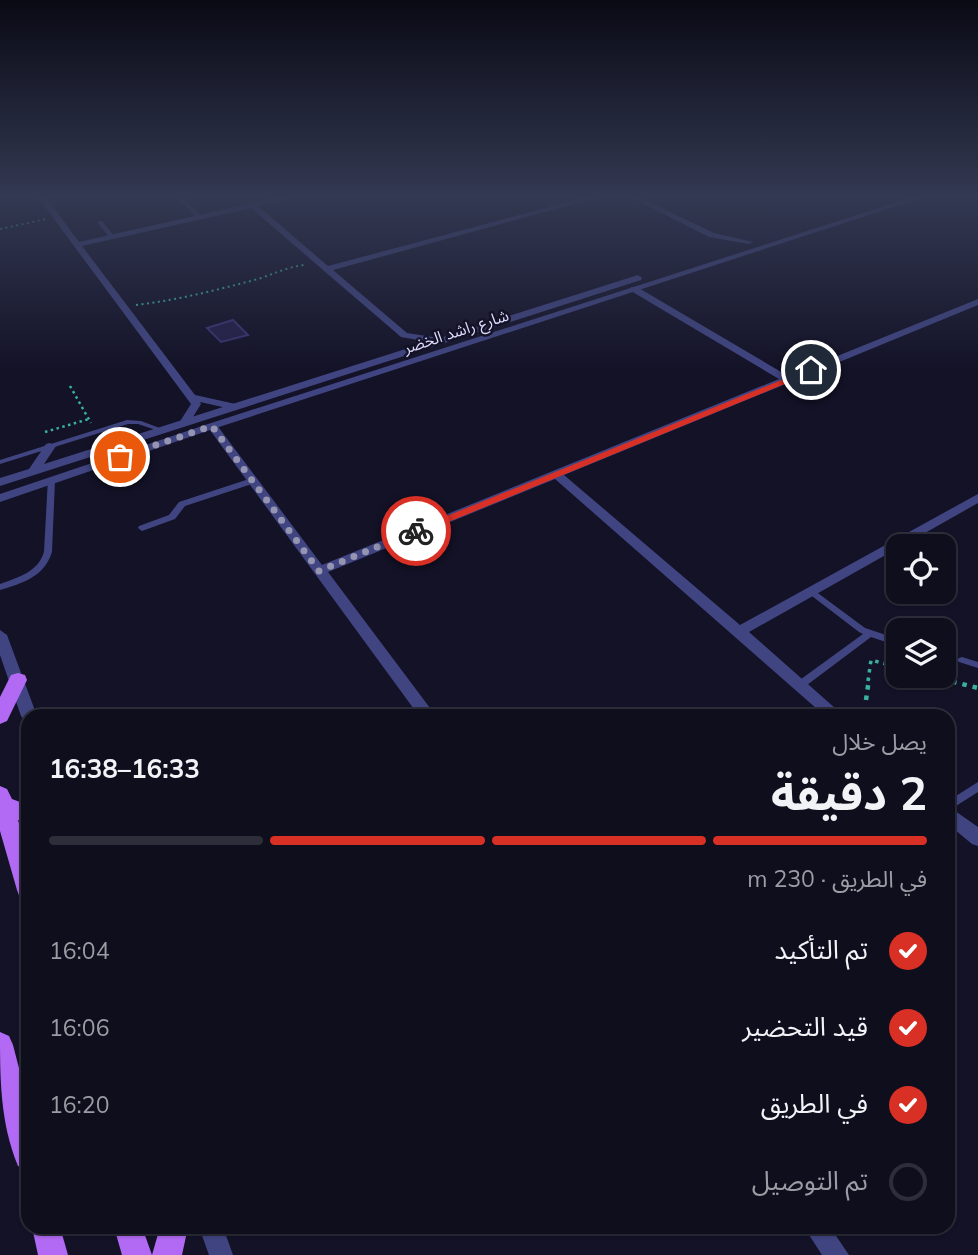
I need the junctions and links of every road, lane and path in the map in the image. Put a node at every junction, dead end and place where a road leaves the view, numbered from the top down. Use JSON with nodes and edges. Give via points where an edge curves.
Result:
{"nodes":[{"id":1,"x":83,"y":255,"type":"edge"},
{"id":2,"x":310,"y":255,"type":"edge"},
{"id":3,"x":368,"y":255,"type":"edge"},
{"id":4,"x":710,"y":255,"type":"edge"},
{"id":5,"x":741,"y":255,"type":"edge"},
{"id":6,"x":323,"y":266,"type":"junction"},
{"id":7,"x":634,"y":289,"type":"junction"},
{"id":8,"x":978,"y":302,"type":"edge"},
{"id":9,"x":124,"y":308,"type":"junction"},
{"id":10,"x":404,"y":334,"type":"junction"},
{"id":11,"x":442,"y":341,"type":"junction"},
{"id":12,"x":394,"y":355,"type":"junction"},
{"id":13,"x":787,"y":380,"type":"junction"},
{"id":14,"x":70,"y":386,"type":"dead end"},
{"id":15,"x":190,"y":397,"type":"junction"},
{"id":16,"x":236,"y":407,"type":"junction"},
{"id":17,"x":89,"y":419,"type":"junction"},
{"id":18,"x":184,"y":423,"type":"junction"},
{"id":19,"x":212,"y":426,"type":"junction"},
{"id":20,"x":162,"y":430,"type":"junction"},
{"id":21,"x":95,"y":431,"type":"junction"},
{"id":22,"x":46,"y":432,"type":"dead end"},
{"id":23,"x":50,"y":446,"type":"junction"},
{"id":24,"x":0,"y":463,"type":"edge"},
{"id":25,"x":32,"y":473,"type":"junction"},
{"id":26,"x":556,"y":474,"type":"junction"},
{"id":27,"x":51,"y":481,"type":"junction"},
{"id":28,"x":253,"y":481,"type":"junction"},
{"id":29,"x":0,"y":482,"type":"edge"},
{"id":30,"x":0,"y":498,"type":"edge"},
{"id":31,"x":978,"y":498,"type":"edge"},
{"id":32,"x":142,"y":528,"type":"dead end"},
{"id":33,"x":319,"y":571,"type":"junction"},
{"id":34,"x":0,"y":587,"type":"edge"},
{"id":35,"x":811,"y":591,"type":"junction"},
{"id":36,"x":738,"y":632,"type":"junction"},
{"id":37,"x":869,"y":634,"type":"junction"},
{"id":38,"x":0,"y":635,"type":"edge"},
{"id":39,"x":886,"y":639,"type":"edge"},
{"id":40,"x":962,"y":660,"type":"dead end"},
{"id":41,"x":886,"y":664,"type":"edge"},
{"id":42,"x":978,"y":664,"type":"edge"},
{"id":43,"x":18,"y":680,"type":"junction"},
{"id":44,"x":956,"y":682,"type":"edge"},
{"id":45,"x":800,"y":685,"type":"junction"},
{"id":46,"x":978,"y":688,"type":"edge"},
{"id":47,"x":866,"y":700,"type":"dead end"},
{"id":48,"x":27,"y":709,"type":"edge"},
{"id":49,"x":423,"y":709,"type":"edge"},
{"id":50,"x":828,"y":709,"type":"edge"},
{"id":51,"x":0,"y":716,"type":"edge"},
{"id":52,"x":978,"y":786,"type":"edge"},
{"id":53,"x":1,"y":800,"type":"edge"},
{"id":54,"x":955,"y":802,"type":"edge"},
{"id":55,"x":21,"y":810,"type":"edge"},
{"id":56,"x":955,"y":819,"type":"edge"},
{"id":57,"x":978,"y":838,"type":"edge"},
{"id":58,"x":21,"y":867,"type":"edge"},
{"id":59,"x":0,"y":1045,"type":"edge"},
{"id":60,"x":21,"y":1128,"type":"edge"},
{"id":61,"x":48,"y":1234,"type":"edge"},
{"id":62,"x":130,"y":1234,"type":"edge"},
{"id":63,"x":172,"y":1234,"type":"edge"},
{"id":64,"x":214,"y":1234,"type":"edge"},
{"id":65,"x":821,"y":1234,"type":"edge"},
{"id":66,"x":53,"y":1255,"type":"edge"},
{"id":67,"x":137,"y":1255,"type":"edge"},
{"id":68,"x":167,"y":1255,"type":"edge"},
{"id":69,"x":221,"y":1255,"type":"edge"},
{"id":70,"x":837,"y":1255,"type":"edge"}],
"edges":[{"from":1,"to":9,"type":"street"},
{"from":2,"to":6,"type":"street"},
{"from":3,"to":6,"type":"street"},
{"from":4,"to":11,"type":"street","name":"شارع راشد الخضر"},
{"from":5,"to":7,"type":"street","name":"شارع راشد الخضر"},
{"from":6,"to":9,"type":"path","via":[[288,267],[181,300]]},
{"from":6,"to":10,"type":"street"},
{"from":7,"to":13,"type":"street"},
{"from":7,"to":19,"type":"street","name":"شارع راشد الخضر"},
{"from":8,"to":13,"type":"street"},
{"from":9,"to":15,"type":"street"},
{"from":10,"to":11,"type":"street"},
{"from":10,"to":12,"type":"street","via":[[402,347]]},
{"from":11,"to":12,"type":"street","name":"شارع راشد الخضر"},
{"from":12,"to":16,"type":"street","name":"شارع راشد الخضر"},
{"from":13,"to":26,"type":"street"},
{"from":14,"to":17,"type":"path"},
{"from":15,"to":16,"type":"street"},
{"from":15,"to":18,"type":"street","via":[[196,404]]},
{"from":16,"to":18,"type":"street","name":"شارع راشد الخضر"},
{"from":17,"to":21,"type":"path"},
{"from":17,"to":22,"type":"path"},
{"from":18,"to":20,"type":"street","name":"شارع راشد الخضر"},
{"from":19,"to":27,"type":"street","name":"شارع راشد الخضر"},
{"from":19,"to":28,"type":"street"},
{"from":20,"to":21,"type":"lane","via":[[132,421]]},
{"from":20,"to":25,"type":"street","name":"شارع راشد الخضر"},
{"from":21,"to":23,"type":"lane"},
{"from":23,"to":24,"type":"lane"},
{"from":23,"to":25,"type":"street"},
{"from":25,"to":29,"type":"street","name":"شارع راشد الخضر"},
{"from":26,"to":33,"type":"street"},
{"from":26,"to":36,"type":"street"},
{"from":27,"to":30,"type":"street","name":"شارع راشد الخضر"},
{"from":27,"to":34,"type":"lane","via":[[47,557],[33,573]]},
{"from":28,"to":32,"type":"lane","via":[[182,504],[172,517]]},
{"from":28,"to":33,"type":"street"},
{"from":31,"to":35,"type":"street"},
{"from":33,"to":49,"type":"street"},
{"from":35,"to":36,"type":"street"},
{"from":35,"to":37,"type":"lane"},
{"from":36,"to":45,"type":"street"},
{"from":37,"to":39,"type":"lane"},
{"from":37,"to":45,"type":"lane"},
{"from":38,"to":43,"type":"street"},
{"from":40,"to":42,"type":"lane"},
{"from":41,"to":47,"type":"path","via":[[871,660]]},
{"from":43,"to":48,"type":"street"},
{"from":43,"to":51,"type":"main road"},
{"from":44,"to":46,"type":"path"},
{"from":45,"to":50,"type":"street"},
{"from":52,"to":54,"type":"lane"},
{"from":53,"to":55,"type":"main road"},
{"from":53,"to":58,"type":"main road"},
{"from":56,"to":57,"type":"street"},
{"from":59,"to":60,"type":"main road"},
{"from":61,"to":66,"type":"main road"},
{"from":62,"to":67,"type":"main road"},
{"from":63,"to":68,"type":"main road"},
{"from":64,"to":69,"type":"street"},
{"from":65,"to":70,"type":"street"}]}
